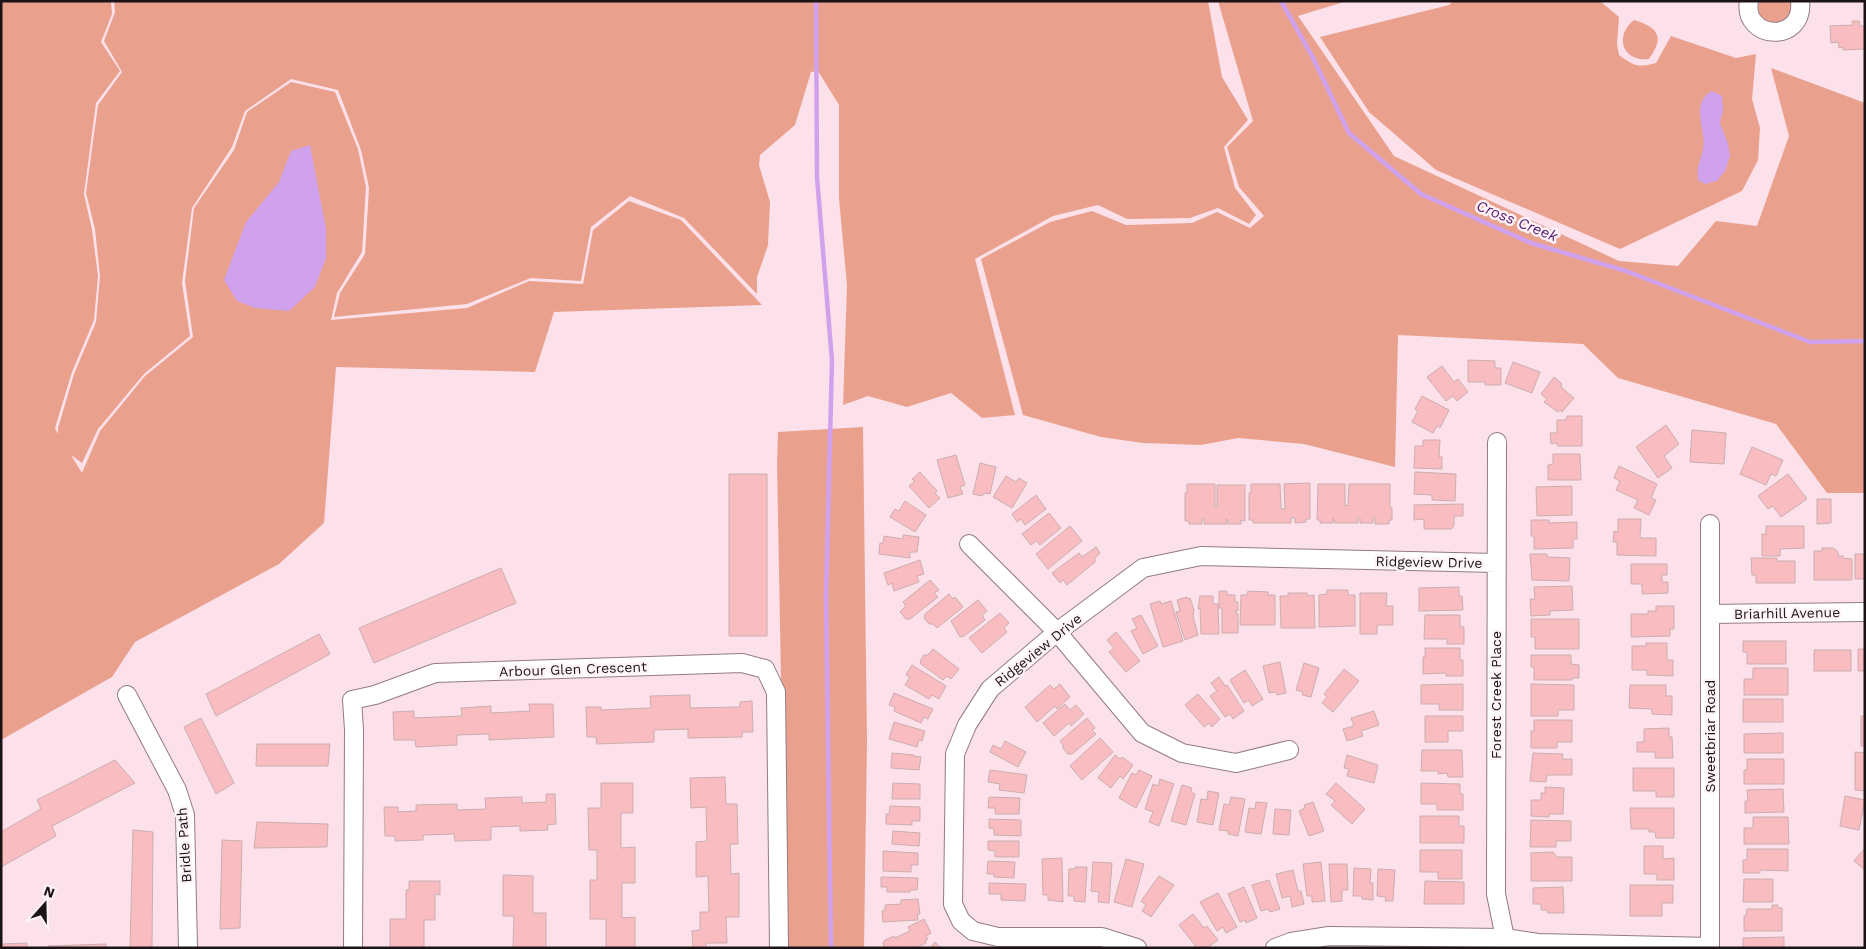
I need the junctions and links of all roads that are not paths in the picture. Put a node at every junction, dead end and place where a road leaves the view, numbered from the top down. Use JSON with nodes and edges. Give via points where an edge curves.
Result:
{"nodes":[{"id":1,"x":1749,"y":1,"type":"edge"},
{"id":2,"x":1800,"y":1,"type":"edge"},
{"id":3,"x":1497,"y":442,"type":"dead end"},
{"id":4,"x":1710,"y":524,"type":"dead end"},
{"id":5,"x":969,"y":544,"type":"dead end"},
{"id":6,"x":1496,"y":563,"type":"junction"},
{"id":7,"x":1865,"y":612,"type":"edge"},
{"id":8,"x":1710,"y":614,"type":"junction"},
{"id":9,"x":1058,"y":632,"type":"junction"},
{"id":10,"x":127,"y":695,"type":"dead end"},
{"id":11,"x":1289,"y":750,"type":"dead end"},
{"id":12,"x":1505,"y":943,"type":"edge"},
{"id":13,"x":1710,"y":947,"type":"edge"},
{"id":14,"x":188,"y":948,"type":"edge"},
{"id":15,"x":353,"y":948,"type":"edge"},
{"id":16,"x":778,"y":948,"type":"edge"},
{"id":17,"x":1137,"y":948,"type":"edge"},
{"id":18,"x":1275,"y":948,"type":"edge"}],
"edges":[{"from":1,"to":2,"type":"street","via":[[1753,22],[1767,32],[1776,33],[1784,31],[1797,20]]},
{"from":3,"to":6,"type":"street","name":"Forest Creek Place"},
{"from":4,"to":8,"type":"street","name":"Sweetbriar Road"},
{"from":5,"to":9,"type":"street"},
{"from":6,"to":9,"type":"street","name":"Ridgeview Drive","via":[[1201,556],[1143,568]]},
{"from":6,"to":12,"type":"street","name":"Forest Creek Place","via":[[1496,894]]},
{"from":7,"to":8,"type":"street","name":"Briarhill Avenue"},
{"from":8,"to":13,"type":"street","name":"Sweetbriar Road"},
{"from":9,"to":11,"type":"street","via":[[1142,733],[1182,753],[1236,763]]},
{"from":9,"to":17,"type":"street","name":"Ridgeview Drive","via":[[990,689],[967,725],[955,754],[953,904],[961,921],[973,931],[998,937],[1102,937]]},
{"from":10,"to":14,"type":"street","name":"Bridle Path","via":[[184,806]]},
{"from":12,"to":13,"type":"street"},
{"from":12,"to":18,"type":"street","via":[[1329,936]]},
{"from":15,"to":16,"type":"street","name":"Arbour Glen Crescent","via":[[352,700],[435,673],[742,664],[765,669],[776,692]]}]}
